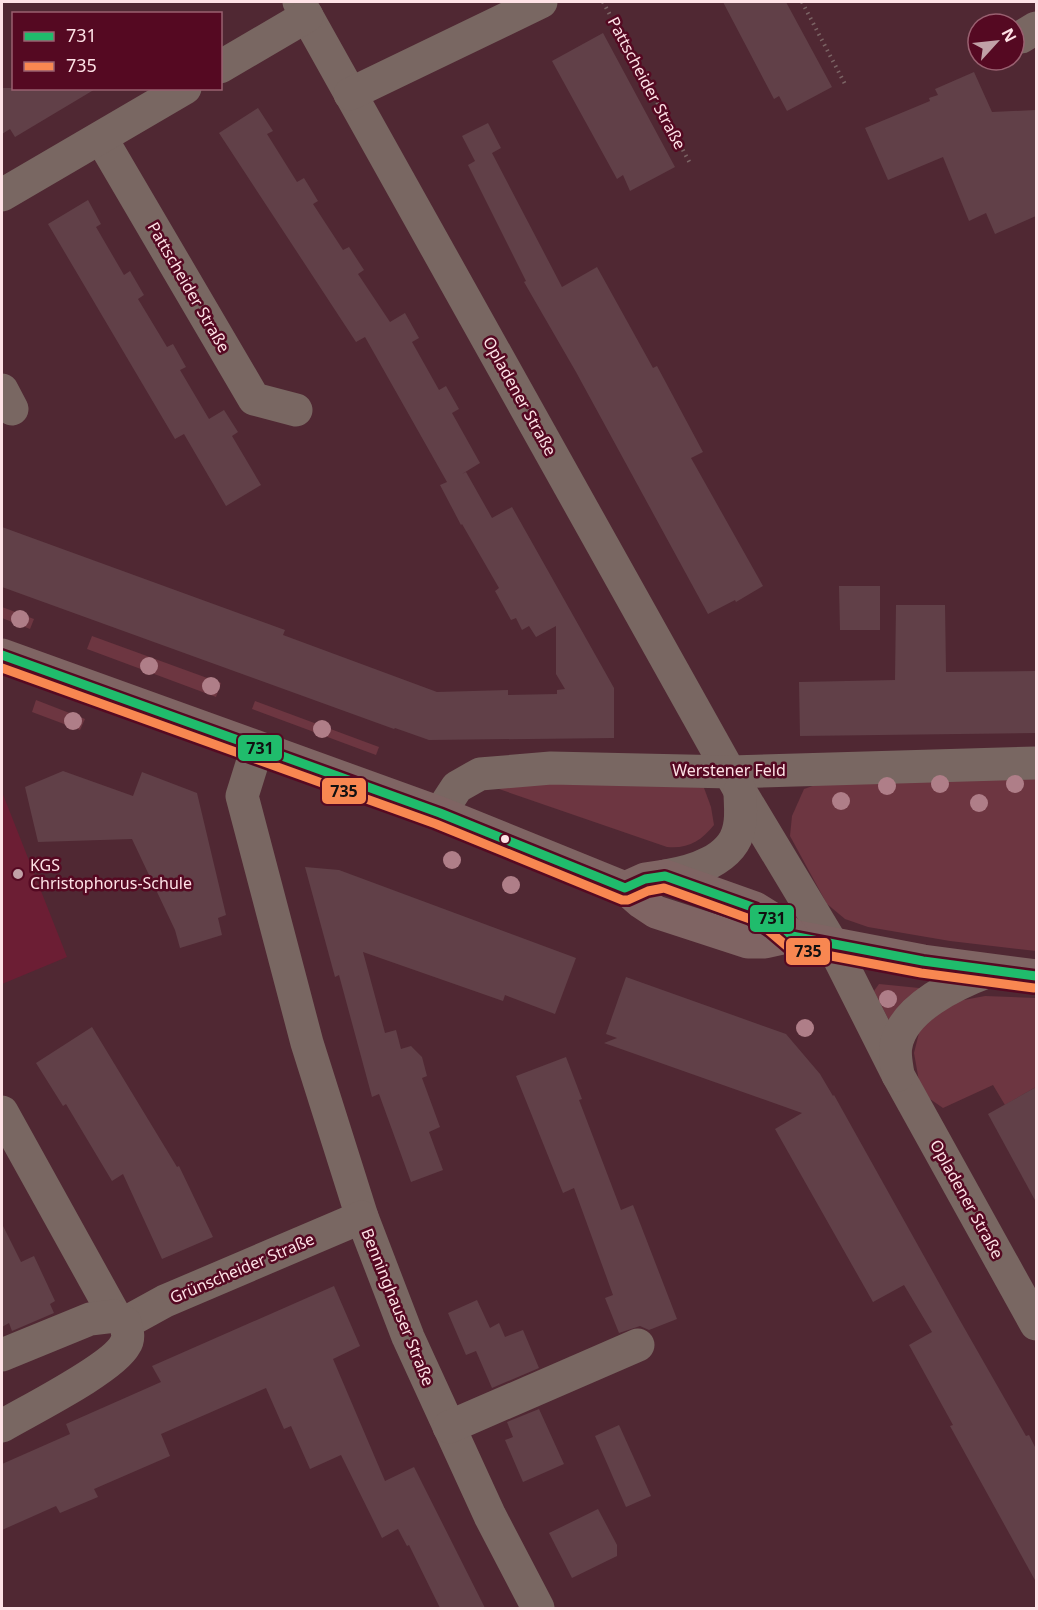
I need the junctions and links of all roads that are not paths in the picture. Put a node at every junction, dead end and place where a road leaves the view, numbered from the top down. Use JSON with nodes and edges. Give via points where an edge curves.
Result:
{"nodes":[{"id":1,"x":541,"y":2,"type":"edge"},
{"id":2,"x":303,"y":9,"type":"edge"},
{"id":3,"x":222,"y":67,"type":"edge"},
{"id":4,"x":182,"y":90,"type":"edge"},
{"id":5,"x":350,"y":94,"type":"junction"},
{"id":6,"x":101,"y":138,"type":"junction"},
{"id":7,"x":2,"y":195,"type":"edge"},
{"id":8,"x":296,"y":410,"type":"dead end"},
{"id":9,"x":2,"y":655,"type":"edge"},
{"id":10,"x":256,"y":748,"type":"junction"},
{"id":11,"x":1036,"y":763,"type":"edge"},
{"id":12,"x":736,"y":781,"type":"junction"},
{"id":13,"x":440,"y":813,"type":"junction"},
{"id":14,"x":665,"y":876,"type":"junction"},
{"id":15,"x":625,"y":888,"type":"junction"},
{"id":16,"x":792,"y":936,"type":"junction"},
{"id":17,"x":832,"y":944,"type":"junction"},
{"id":18,"x":989,"y":971,"type":"junction"},
{"id":19,"x":1036,"y":975,"type":"edge"},
{"id":20,"x":897,"y":1075,"type":"junction"},
{"id":21,"x":2,"y":1112,"type":"edge"},
{"id":22,"x":362,"y":1217,"type":"junction"},
{"id":23,"x":120,"y":1319,"type":"junction"},
{"id":24,"x":1036,"y":1324,"type":"edge"},
{"id":25,"x":638,"y":1345,"type":"dead end"},
{"id":26,"x":2,"y":1355,"type":"edge"},
{"id":27,"x":2,"y":1426,"type":"edge"},
{"id":28,"x":449,"y":1427,"type":"junction"},
{"id":29,"x":538,"y":1608,"type":"edge"}],
"edges":[{"from":1,"to":5,"type":"street"},
{"from":2,"to":3,"type":"street"},
{"from":2,"to":5,"type":"street","name":"Opladener Straße"},
{"from":4,"to":6,"type":"street"},
{"from":5,"to":12,"type":"street","name":"Opladener Straße"},
{"from":6,"to":7,"type":"street"},
{"from":6,"to":8,"type":"street","name":"Pattscheider Straße","via":[[254,399]]},
{"from":9,"to":10,"type":"main road"},
{"from":10,"to":13,"type":"main road"},
{"from":10,"to":22,"type":"street","name":"Benninghauser Straße","via":[[242,796],[307,1043]]},
{"from":11,"to":12,"type":"street","name":"Werstener Feld"},
{"from":12,"to":13,"type":"street","name":"Werstener Feld","via":[[551,768],[480,774],[457,787]]},
{"from":12,"to":14,"type":"street","via":[[739,830],[730,846],[701,867]]},
{"from":12,"to":17,"type":"street","name":"Opladener Straße"},
{"from":13,"to":15,"type":"main road"},
{"from":14,"to":15,"type":"main road"},
{"from":14,"to":16,"type":"main road","via":[[755,908]]},
{"from":15,"to":16,"type":"main road","via":[[656,912],[730,937],[765,942]]},
{"from":16,"to":17,"type":"main road"},
{"from":17,"to":18,"type":"main road"},
{"from":17,"to":20,"type":"street","name":"Opladener Straße"},
{"from":18,"to":19,"type":"main road"},
{"from":18,"to":20,"type":"street","name":"Opladener Straße","via":[[940,993],[903,1027],[896,1046]]},
{"from":20,"to":24,"type":"street","name":"Opladener Straße"},
{"from":21,"to":23,"type":"street"},
{"from":22,"to":23,"type":"street","name":"Grünscheider Straße"},
{"from":22,"to":28,"type":"street","name":"Benninghauser Straße","via":[[408,1337]]},
{"from":23,"to":26,"type":"street","name":"Grünscheider Straße","via":[[90,1319]]},
{"from":23,"to":27,"type":"street","via":[[128,1334],[126,1345],[110,1362]]},
{"from":25,"to":28,"type":"street"},
{"from":28,"to":29,"type":"street","name":"Benninghauser Straße"}]}
